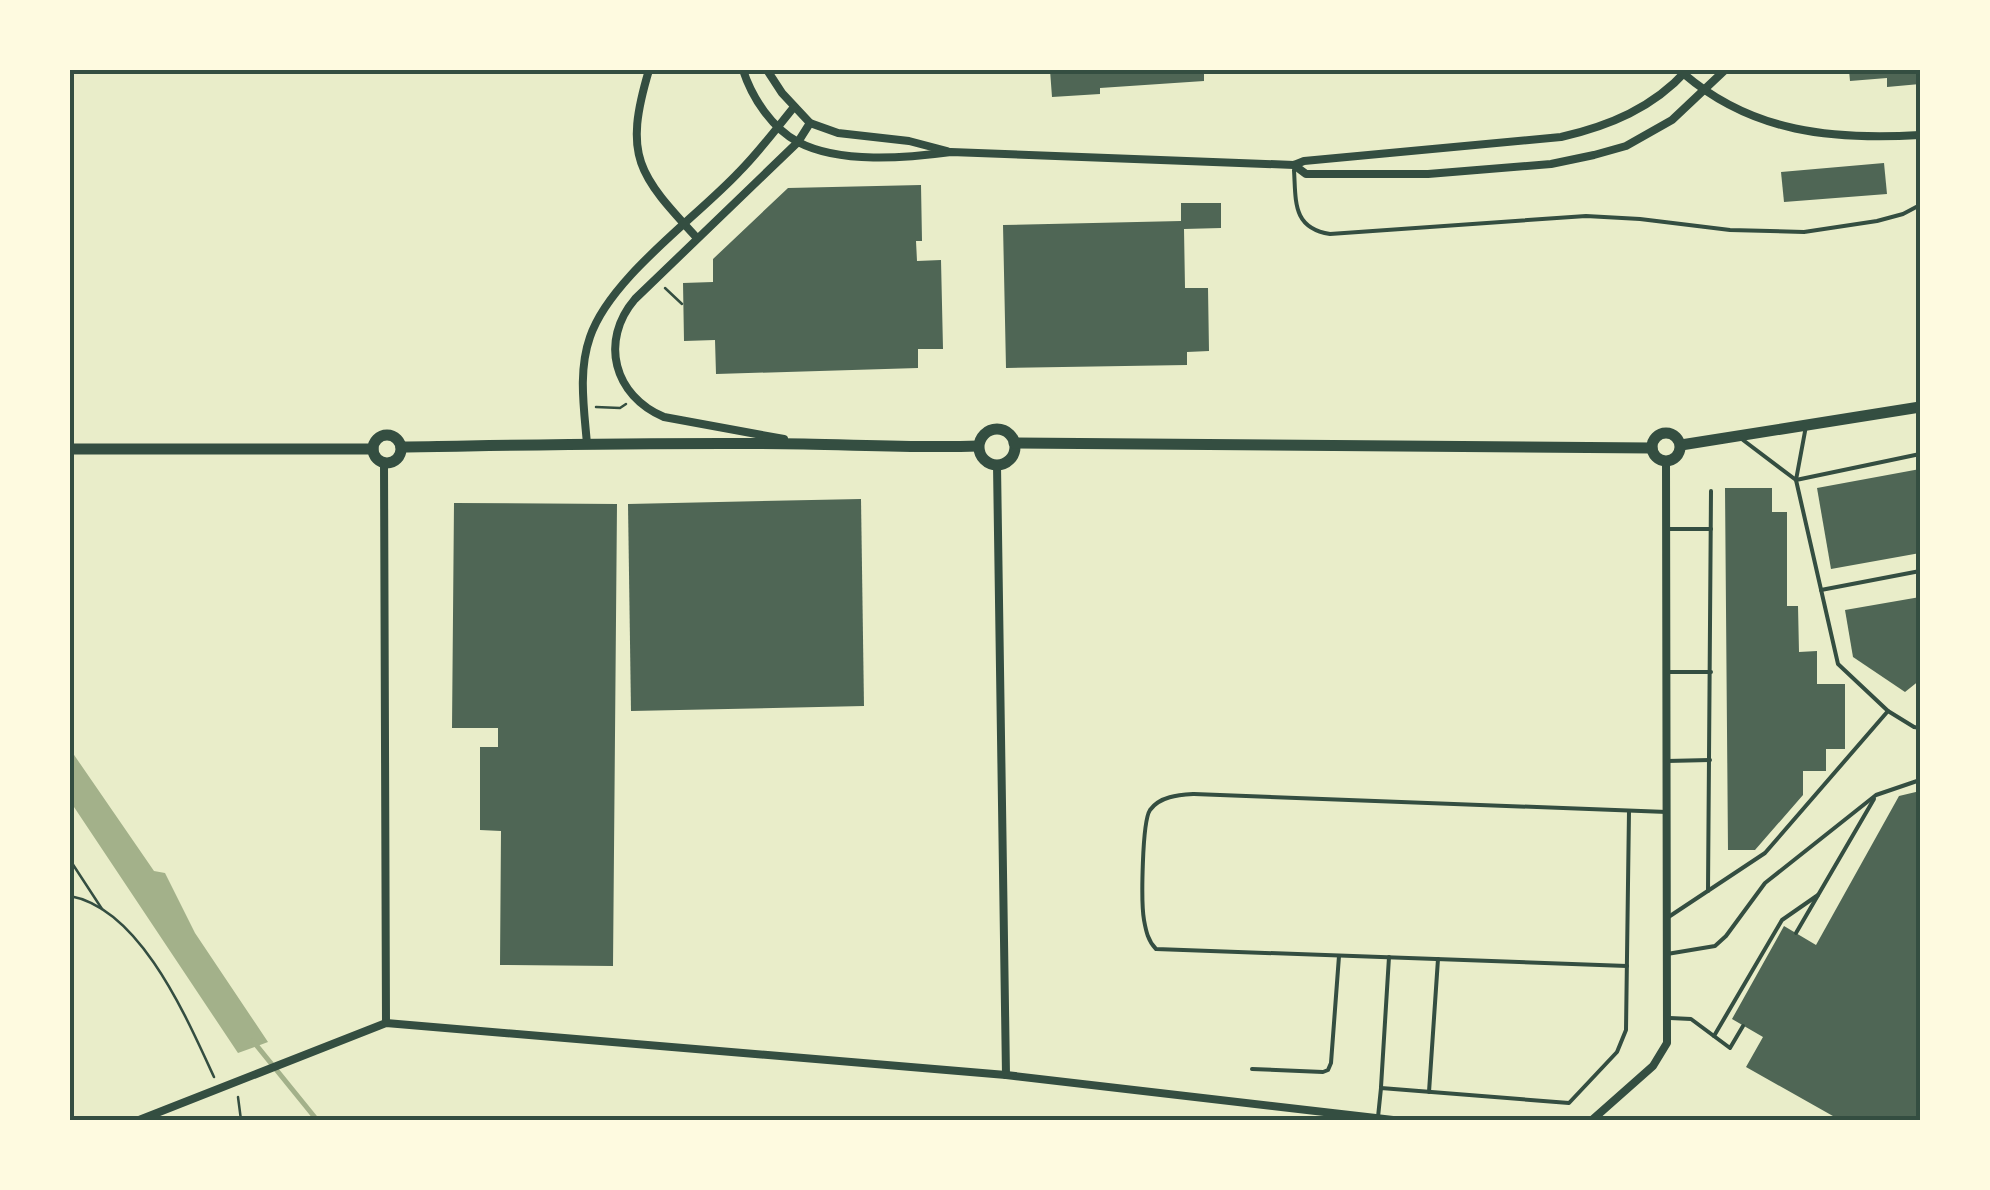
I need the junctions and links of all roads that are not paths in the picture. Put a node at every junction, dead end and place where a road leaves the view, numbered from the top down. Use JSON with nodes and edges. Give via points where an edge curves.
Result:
{"nodes":[{"id":1,"x":649,"y":70,"type":"edge"},
{"id":2,"x":743,"y":70,"type":"edge"},
{"id":3,"x":767,"y":70,"type":"edge"},
{"id":4,"x":1724,"y":70,"type":"edge"},
{"id":5,"x":1685,"y":72,"type":"edge"},
{"id":6,"x":1704,"y":92,"type":"junction"},
{"id":7,"x":794,"y":107,"type":"junction"},
{"id":8,"x":810,"y":123,"type":"junction"},
{"id":9,"x":778,"y":126,"type":"junction"},
{"id":10,"x":1920,"y":134,"type":"edge"},
{"id":11,"x":798,"y":142,"type":"junction"},
{"id":12,"x":951,"y":152,"type":"junction"},
{"id":13,"x":1294,"y":165,"type":"junction"},
{"id":14,"x":1920,"y":205,"type":"edge"},
{"id":15,"x":684,"y":224,"type":"junction"},
{"id":16,"x":697,"y":238,"type":"junction"},
{"id":17,"x":1920,"y":407,"type":"edge"},
{"id":18,"x":1806,"y":426,"type":"junction"},
{"id":19,"x":1739,"y":437,"type":"junction"},
{"id":20,"x":1014,"y":443,"type":"junction"},
{"id":21,"x":587,"y":444,"type":"junction"},
{"id":22,"x":808,"y":444,"type":"junction"},
{"id":23,"x":1681,"y":445,"type":"junction"},
{"id":24,"x":978,"y":446,"type":"junction"},
{"id":25,"x":401,"y":448,"type":"junction"},
{"id":26,"x":1652,"y":448,"type":"junction"},
{"id":27,"x":70,"y":449,"type":"edge"},
{"id":28,"x":373,"y":449,"type":"junction"},
{"id":29,"x":1920,"y":454,"type":"edge"},
{"id":30,"x":1666,"y":461,"type":"junction"},
{"id":31,"x":384,"y":463,"type":"junction"},
{"id":32,"x":997,"y":466,"type":"junction"},
{"id":33,"x":1796,"y":480,"type":"junction"},
{"id":34,"x":1712,"y":491,"type":"dead end"},
{"id":35,"x":1666,"y":529,"type":"junction"},
{"id":36,"x":1711,"y":530,"type":"junction"},
{"id":37,"x":1920,"y":572,"type":"edge"},
{"id":38,"x":1821,"y":590,"type":"junction"},
{"id":39,"x":1667,"y":672,"type":"junction"},
{"id":40,"x":1711,"y":672,"type":"junction"},
{"id":41,"x":1888,"y":711,"type":"junction"},
{"id":42,"x":1918,"y":726,"type":"edge"},
{"id":43,"x":1710,"y":760,"type":"junction"},
{"id":44,"x":1667,"y":761,"type":"junction"},
{"id":45,"x":1920,"y":780,"type":"edge"},
{"id":46,"x":1876,"y":795,"type":"junction"},
{"id":47,"x":1629,"y":810,"type":"junction"},
{"id":48,"x":1667,"y":812,"type":"junction"},
{"id":49,"x":1708,"y":891,"type":"junction"},
{"id":50,"x":1818,"y":895,"type":"junction"},
{"id":51,"x":1667,"y":919,"type":"junction"},
{"id":52,"x":1796,"y":933,"type":"dead end"},
{"id":53,"x":1667,"y":954,"type":"junction"},
{"id":54,"x":1339,"y":956,"type":"junction"},
{"id":55,"x":1389,"y":958,"type":"junction"},
{"id":56,"x":1438,"y":959,"type":"junction"},
{"id":57,"x":1627,"y":966,"type":"junction"},
{"id":58,"x":1667,"y":1018,"type":"junction"},
{"id":59,"x":386,"y":1023,"type":"junction"},
{"id":60,"x":1743,"y":1026,"type":"dead end"},
{"id":61,"x":1714,"y":1036,"type":"junction"},
{"id":62,"x":1252,"y":1069,"type":"dead end"},
{"id":63,"x":1006,"y":1075,"type":"junction"},
{"id":64,"x":1380,"y":1088,"type":"junction"},
{"id":65,"x":1429,"y":1092,"type":"junction"},
{"id":66,"x":1378,"y":1118,"type":"edge"},
{"id":67,"x":139,"y":1120,"type":"edge"},
{"id":68,"x":1393,"y":1120,"type":"edge"},
{"id":69,"x":1592,"y":1120,"type":"edge"}],
"edges":[{"from":1,"to":15,"type":"street","via":[[636,119],[638,154],[655,190]]},
{"from":2,"to":9,"type":"street"},
{"from":3,"to":7,"type":"street"},
{"from":4,"to":6,"type":"street"},
{"from":5,"to":6,"type":"street"},
{"from":5,"to":13,"type":"street","via":[[1616,121],[1561,137]]},
{"from":6,"to":10,"type":"street","via":[[1750,115],[1806,131]]},
{"from":6,"to":13,"type":"street","via":[[1626,146],[1551,164],[1428,174],[1306,174]]},
{"from":7,"to":8,"type":"street"},
{"from":7,"to":9,"type":"street"},
{"from":8,"to":11,"type":"street"},
{"from":8,"to":12,"type":"street"},
{"from":9,"to":11,"type":"street"},
{"from":9,"to":15,"type":"street"},
{"from":11,"to":12,"type":"street","via":[[852,156]]},
{"from":11,"to":16,"type":"street"},
{"from":12,"to":13,"type":"street"},
{"from":13,"to":14,"type":"lane","via":[[1298,212],[1309,226],[1330,234],[1586,216],[1804,232],[1877,221]]},
{"from":15,"to":16,"type":"street"},
{"from":15,"to":21,"type":"street","via":[[611,298],[595,325],[583,370]]},
{"from":16,"to":22,"type":"street","via":[[627,308],[616,342],[624,384],[664,418]]},
{"from":17,"to":18,"type":"main road"},
{"from":18,"to":19,"type":"main road"},
{"from":18,"to":33,"type":"lane"},
{"from":19,"to":23,"type":"main road"},
{"from":19,"to":33,"type":"lane"},
{"from":20,"to":24,"type":"main road","via":[[1009,434],[992,430]]},
{"from":20,"to":26,"type":"main road"},
{"from":20,"to":32,"type":"main road","via":[[1011,458]]},
{"from":21,"to":22,"type":"main road"},
{"from":21,"to":25,"type":"main road"},
{"from":22,"to":24,"type":"main road"},
{"from":23,"to":26,"type":"main road","via":[[1667,432]]},
{"from":23,"to":30,"type":"main road"},
{"from":24,"to":32,"type":"main road","via":[[986,462]]},
{"from":25,"to":28,"type":"main road","via":[[387,435]]},
{"from":25,"to":31,"type":"main road","via":[[395,460]]},
{"from":26,"to":30,"type":"main road"},
{"from":27,"to":28,"type":"main road"},
{"from":28,"to":31,"type":"main road"},
{"from":29,"to":33,"type":"lane"},
{"from":30,"to":35,"type":"street"},
{"from":31,"to":59,"type":"street"},
{"from":32,"to":63,"type":"street"},
{"from":33,"to":38,"type":"lane"},
{"from":34,"to":36,"type":"lane"},
{"from":35,"to":36,"type":"lane"},
{"from":35,"to":39,"type":"street"},
{"from":36,"to":40,"type":"lane"},
{"from":37,"to":38,"type":"lane"},
{"from":38,"to":41,"type":"lane","via":[[1838,664]]},
{"from":39,"to":40,"type":"lane"},
{"from":39,"to":44,"type":"street"},
{"from":40,"to":43,"type":"lane"},
{"from":41,"to":42,"type":"lane"},
{"from":41,"to":49,"type":"lane","via":[[1766,852]]},
{"from":43,"to":44,"type":"lane"},
{"from":43,"to":49,"type":"lane"},
{"from":44,"to":48,"type":"street"},
{"from":45,"to":46,"type":"lane"},
{"from":46,"to":50,"type":"lane"},
{"from":46,"to":53,"type":"lane","via":[[1766,883],[1715,946]]},
{"from":47,"to":48,"type":"lane"},
{"from":47,"to":54,"type":"lane","via":[[1194,794],[1172,796],[1149,811],[1143,917],[1156,949]]},
{"from":47,"to":57,"type":"lane"},
{"from":48,"to":51,"type":"street"},
{"from":49,"to":51,"type":"lane"},
{"from":50,"to":52,"type":"lane"},
{"from":50,"to":61,"type":"lane","via":[[1782,920]]},
{"from":51,"to":53,"type":"street"},
{"from":53,"to":58,"type":"street"},
{"from":54,"to":55,"type":"lane"},
{"from":54,"to":62,"type":"lane","via":[[1328,1070]]},
{"from":55,"to":56,"type":"lane"},
{"from":55,"to":64,"type":"lane"},
{"from":56,"to":57,"type":"lane"},
{"from":56,"to":65,"type":"lane"},
{"from":57,"to":65,"type":"lane","via":[[1626,1030],[1617,1052],[1569,1103]]},
{"from":58,"to":61,"type":"lane","via":[[1692,1018]]},
{"from":58,"to":69,"type":"street","via":[[1668,1043],[1653,1066]]},
{"from":59,"to":63,"type":"street"},
{"from":59,"to":67,"type":"street"},
{"from":60,"to":61,"type":"lane","via":[[1730,1048]]},
{"from":63,"to":66,"type":"street"},
{"from":64,"to":65,"type":"lane"},
{"from":64,"to":66,"type":"lane"},
{"from":66,"to":68,"type":"street"}]}
